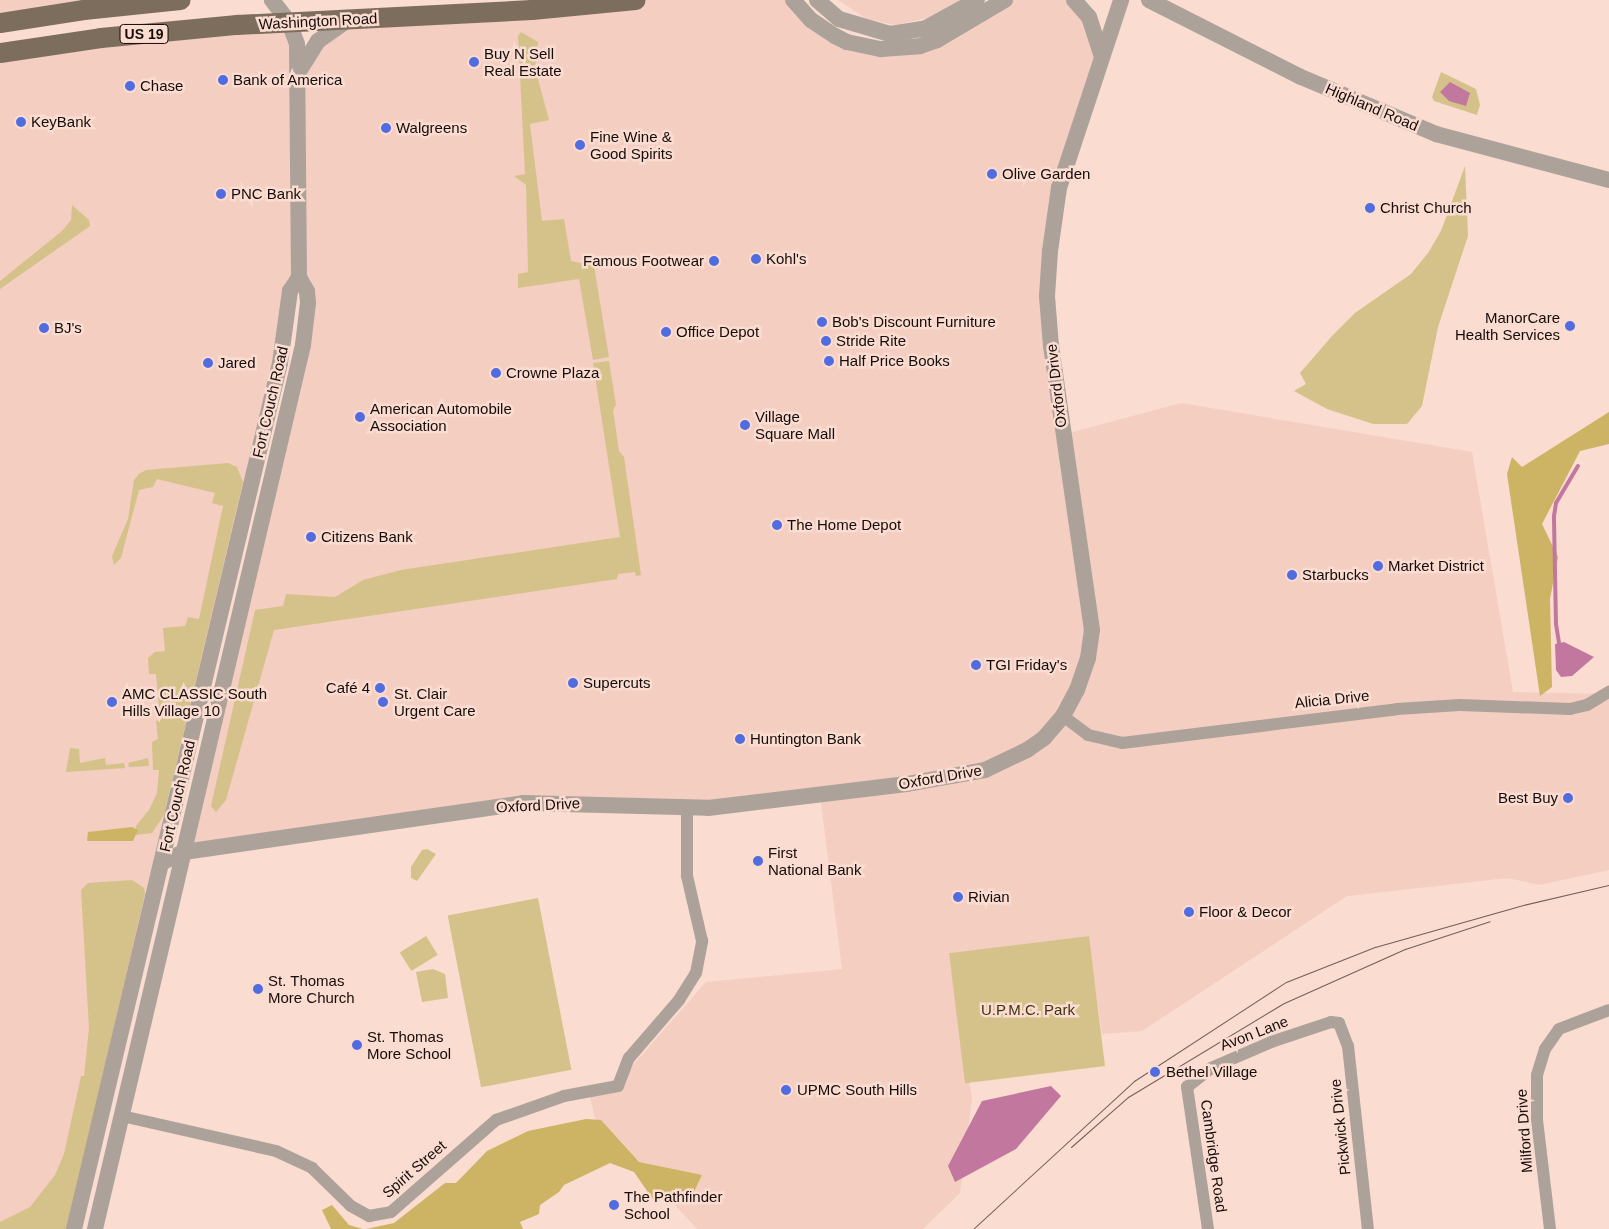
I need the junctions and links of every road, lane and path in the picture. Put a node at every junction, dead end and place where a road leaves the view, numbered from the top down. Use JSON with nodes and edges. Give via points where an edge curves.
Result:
{"nodes":[{"id":1,"x":180,"y":0,"type":"edge"},
{"id":2,"x":272,"y":0,"type":"edge"},
{"id":3,"x":636,"y":0,"type":"edge"},
{"id":4,"x":793,"y":0,"type":"edge"},
{"id":5,"x":817,"y":0,"type":"edge"},
{"id":6,"x":977,"y":0,"type":"edge"},
{"id":7,"x":1005,"y":0,"type":"edge"},
{"id":8,"x":1074,"y":0,"type":"edge"},
{"id":9,"x":1122,"y":0,"type":"edge"},
{"id":10,"x":1149,"y":0,"type":"edge"},
{"id":11,"x":348,"y":20,"type":"junction"},
{"id":12,"x":288,"y":22,"type":"junction"},
{"id":13,"x":0,"y":23,"type":"edge"},
{"id":14,"x":0,"y":53,"type":"edge"},
{"id":15,"x":1101,"y":54,"type":"junction"},
{"id":16,"x":298,"y":73,"type":"junction"},
{"id":17,"x":1609,"y":180,"type":"edge"},
{"id":18,"x":299,"y":277,"type":"junction"},
{"id":19,"x":1609,"y":692,"type":"edge"},
{"id":20,"x":1063,"y":716,"type":"junction"},
{"id":21,"x":687,"y":808,"type":"junction"},
{"id":22,"x":165,"y":846,"type":"junction"},
{"id":23,"x":184,"y":852,"type":"junction"},
{"id":24,"x":161,"y":863,"type":"junction"},
{"id":25,"x":1609,"y":1010,"type":"edge"},
{"id":26,"x":1339,"y":1023,"type":"joint"},
{"id":27,"x":1188,"y":1087,"type":"joint"},
{"id":28,"x":122,"y":1116,"type":"junction"},
{"id":29,"x":74,"y":1229,"type":"edge"},
{"id":30,"x":95,"y":1229,"type":"edge"},
{"id":31,"x":1208,"y":1229,"type":"edge"},
{"id":32,"x":1368,"y":1229,"type":"edge"},
{"id":33,"x":1550,"y":1229,"type":"edge"}],
"edges":[{"from":1,"to":13,"type":"main road","number":"US 19"},
{"from":2,"to":12,"type":"street","name":"Fort Couch Road"},
{"from":3,"to":11,"type":"main road","name":"Washington Road","number":"US 19","via":[[568,8]]},
{"from":4,"to":7,"type":"street","via":[[811,20],[835,36],[881,49],[920,46],[937,40]]},
{"from":5,"to":6,"type":"street","via":[[846,23],[890,34],[926,28]]},
{"from":8,"to":15,"type":"street","via":[[1089,17]]},
{"from":9,"to":15,"type":"street","name":"Oxford Drive"},
{"from":10,"to":17,"type":"street","name":"Highland Road","via":[[1301,77],[1436,134]]},
{"from":11,"to":12,"type":"main road","name":"Washington Road","number":"US 19"},
{"from":11,"to":16,"type":"street","via":[[318,41]]},
{"from":12,"to":14,"type":"main road","name":"Washington Road","number":"US 19","via":[[110,37]]},
{"from":12,"to":16,"type":"street","name":"Fort Couch Road","via":[[296,39]]},
{"from":15,"to":20,"type":"street","name":"Oxford Drive","via":[[1059,188],[1047,296],[1051,346],[1092,630],[1085,670]]},
{"from":16,"to":18,"type":"street","name":"Fort Couch Road"},
{"from":18,"to":22,"type":"street","name":"Fort Couch Road","via":[[290,292],[280,363]]},
{"from":18,"to":23,"type":"street","name":"Fort Couch Road","via":[[307,291],[308,303],[299,370]]},
{"from":19,"to":20,"type":"street","name":"Alicia Drive","via":[[1587,705],[1570,710],[1460,705],[1406,708],[1122,743],[1088,734]]},
{"from":20,"to":21,"type":"street","name":"Oxford Drive","via":[[1044,738],[1027,750],[978,772],[742,805]]},
{"from":21,"to":23,"type":"street","name":"Oxford Drive","via":[[629,803],[523,803]]},
{"from":21,"to":28,"type":"street","name":"Spirit Street","via":[[687,876],[702,940],[696,973],[679,1000],[629,1058],[618,1086],[564,1096],[496,1120],[391,1212],[370,1216],[352,1206],[312,1168],[289,1156]]},
{"from":22,"to":23,"type":"street"},
{"from":22,"to":24,"type":"street","name":"Fort Couch Road"},
{"from":23,"to":24,"type":"street","name":"Oxford Drive"},
{"from":23,"to":28,"type":"street","name":"Fort Couch Road"},
{"from":24,"to":29,"type":"street","name":"Fort Couch Road"},
{"from":25,"to":33,"type":"street","name":"Milford Drive","via":[[1559,1029],[1545,1050],[1537,1075],[1537,1120]]},
{"from":26,"to":27,"type":"street","name":"Avon Lane","via":[[1331,1022],[1271,1042],[1210,1068]]},
{"from":26,"to":32,"type":"street","name":"Pickwick Drive","via":[[1348,1046]]},
{"from":27,"to":31,"type":"street","name":"Cambridge Road"},
{"from":28,"to":30,"type":"street","name":"Fort Couch Road"}]}
